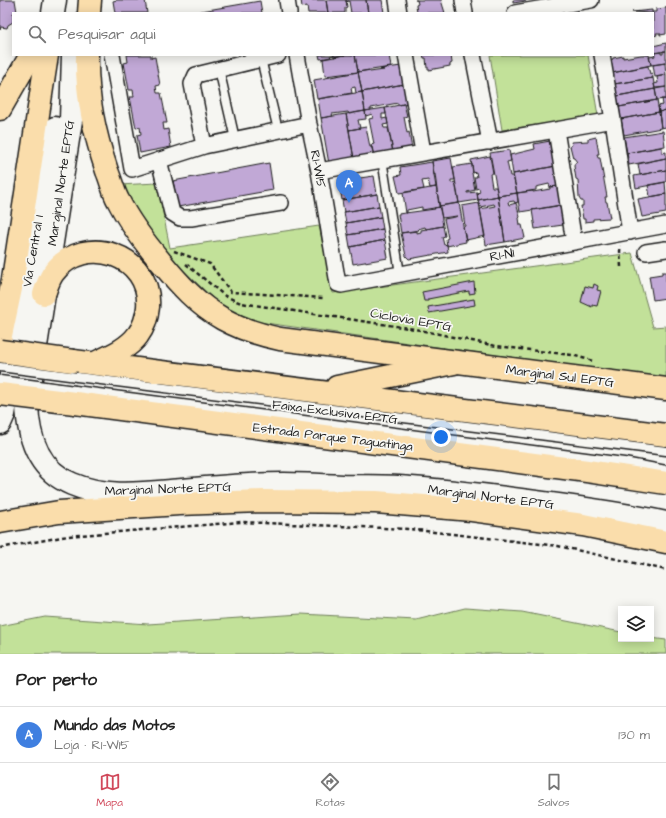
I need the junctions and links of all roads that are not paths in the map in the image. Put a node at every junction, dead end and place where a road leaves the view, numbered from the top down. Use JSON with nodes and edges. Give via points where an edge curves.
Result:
{"nodes":[{"id":1,"x":55,"y":0,"type":"edge"},
{"id":2,"x":84,"y":0,"type":"edge"},
{"id":3,"x":90,"y":0,"type":"edge"},
{"id":4,"x":287,"y":0,"type":"edge"},
{"id":5,"x":397,"y":0,"type":"edge"},
{"id":6,"x":462,"y":0,"type":"edge"},
{"id":7,"x":592,"y":0,"type":"edge"},
{"id":8,"x":53,"y":12,"type":"edge"},
{"id":9,"x":81,"y":12,"type":"edge"},
{"id":10,"x":89,"y":12,"type":"edge"},
{"id":11,"x":290,"y":12,"type":"edge"},
{"id":12,"x":399,"y":12,"type":"edge"},
{"id":13,"x":465,"y":12,"type":"edge"},
{"id":14,"x":521,"y":12,"type":"edge"},
{"id":15,"x":594,"y":12,"type":"edge"},
{"id":16,"x":31,"y":56,"type":"edge"},
{"id":17,"x":47,"y":56,"type":"edge"},
{"id":18,"x":72,"y":56,"type":"edge"},
{"id":19,"x":72,"y":56,"type":"edge"},
{"id":20,"x":87,"y":56,"type":"edge"},
{"id":21,"x":112,"y":56,"type":"edge"},
{"id":22,"x":274,"y":56,"type":"edge"},
{"id":23,"x":297,"y":56,"type":"edge"},
{"id":24,"x":406,"y":56,"type":"edge"},
{"id":25,"x":473,"y":56,"type":"edge"},
{"id":26,"x":602,"y":56,"type":"edge"},
{"id":27,"x":261,"y":59,"type":"junction"},
{"id":28,"x":219,"y":69,"type":"junction"},
{"id":29,"x":0,"y":109,"type":"edge"},
{"id":30,"x":613,"y":120,"type":"junction"},
{"id":31,"x":309,"y":124,"type":"junction"},
{"id":32,"x":278,"y":130,"type":"junction"},
{"id":33,"x":556,"y":130,"type":"junction"},
{"id":34,"x":235,"y":139,"type":"junction"},
{"id":35,"x":490,"y":142,"type":"junction"},
{"id":36,"x":204,"y":146,"type":"junction"},
{"id":37,"x":423,"y":152,"type":"junction"},
{"id":38,"x":382,"y":159,"type":"junction"},
{"id":39,"x":159,"y":160,"type":"junction"},
{"id":40,"x":319,"y":170,"type":"junction"},
{"id":41,"x":281,"y":203,"type":"dead end"},
{"id":42,"x":666,"y":226,"type":"edge"},
{"id":43,"x":627,"y":232,"type":"junction"},
{"id":44,"x":574,"y":242,"type":"junction"},
{"id":45,"x":666,"y":249,"type":"edge"},
{"id":46,"x":0,"y":251,"type":"edge"},
{"id":47,"x":646,"y":252,"type":"dead end"},
{"id":48,"x":400,"y":274,"type":"junction"},
{"id":49,"x":13,"y":279,"type":"junction"},
{"id":50,"x":338,"y":284,"type":"joint"},
{"id":51,"x":44,"y":294,"type":"junction"},
{"id":52,"x":0,"y":340,"type":"edge"},
{"id":53,"x":0,"y":351,"type":"edge"},
{"id":54,"x":95,"y":363,"type":"junction"},
{"id":55,"x":454,"y":363,"type":"junction"},
{"id":56,"x":0,"y":367,"type":"edge"},
{"id":57,"x":75,"y":369,"type":"junction"},
{"id":58,"x":0,"y":380,"type":"edge"},
{"id":59,"x":666,"y":389,"type":"edge"},
{"id":60,"x":320,"y":391,"type":"junction"},
{"id":61,"x":0,"y":394,"type":"edge"},
{"id":62,"x":75,"y":397,"type":"junction"},
{"id":63,"x":0,"y":423,"type":"edge"},
{"id":64,"x":666,"y":435,"type":"edge"},
{"id":65,"x":666,"y":451,"type":"edge"},
{"id":66,"x":666,"y":470,"type":"edge"},
{"id":67,"x":666,"y":483,"type":"edge"},
{"id":68,"x":0,"y":522,"type":"edge"},
{"id":69,"x":666,"y":523,"type":"edge"},
{"id":70,"x":666,"y":542,"type":"edge"}],
"edges":[{"from":1,"to":8,"type":"main road"},
{"from":2,"to":9,"type":"main road"},
{"from":3,"to":10,"type":"main road"},
{"from":4,"to":11,"type":"street"},
{"from":5,"to":12,"type":"street"},
{"from":6,"to":13,"type":"street"},
{"from":7,"to":14,"type":"street"},
{"from":7,"to":15,"type":"street"},
{"from":16,"to":29,"type":"main road"},
{"from":17,"to":49,"type":"main road"},
{"from":18,"to":51,"type":"main road","name":"Marginal Norte EPTG","via":[[71,120]]},
{"from":19,"to":63,"type":"main road","name":"Via Central 1","via":[[56,118],[4,414]]},
{"from":20,"to":55,"type":"main road","name":"Marginal Sul EPTG","via":[[86,78],[93,120],[118,200],[150,248],[190,294],[224,319],[260,334]]},
{"from":21,"to":39,"type":"street","via":[[132,168]]},
{"from":22,"to":27,"type":"street"},
{"from":23,"to":31,"type":"street","name":"R1-W15"},
{"from":24,"to":37,"type":"street"},
{"from":25,"to":35,"type":"street"},
{"from":26,"to":30,"type":"street"},
{"from":27,"to":28,"type":"street"},
{"from":27,"to":32,"type":"lane"},
{"from":28,"to":34,"type":"lane"},
{"from":28,"to":36,"type":"street","via":[[196,75],[192,84]]},
{"from":30,"to":33,"type":"street"},
{"from":30,"to":43,"type":"street"},
{"from":31,"to":32,"type":"street"},
{"from":31,"to":40,"type":"street","name":"R1-W15"},
{"from":32,"to":34,"type":"street"},
{"from":33,"to":35,"type":"street"},
{"from":33,"to":44,"type":"street"},
{"from":34,"to":36,"type":"street"},
{"from":35,"to":37,"type":"street"},
{"from":36,"to":39,"type":"street"},
{"from":37,"to":38,"type":"street"},
{"from":38,"to":40,"type":"street"},
{"from":38,"to":48,"type":"lane"},
{"from":39,"to":41,"type":"street","via":[[172,213],[180,218]]},
{"from":40,"to":50,"type":"street","name":"R1-W15"},
{"from":42,"to":43,"type":"street","name":"R1-N1"},
{"from":43,"to":44,"type":"street","name":"R1-N1"},
{"from":44,"to":48,"type":"street","name":"R1-N1"},
{"from":45,"to":47,"type":"street"},
{"from":46,"to":49,"type":"main road"},
{"from":48,"to":50,"type":"street","name":"R1-N1"},
{"from":49,"to":52,"type":"main road"},
{"from":51,"to":54,"type":"main road","via":[[48,282],[58,268],[82,253],[94,251],[112,254],[136,270],[147,290],[148,314],[144,325],[130,344]]},
{"from":51,"to":69,"type":"main road","name":"Marginal Norte EPTG","via":[[27,404],[28,422],[32,440],[47,468],[71,484],[106,494],[283,484],[397,487],[570,506]]},
{"from":53,"to":57,"type":"main road","bridge":true},
{"from":54,"to":57,"type":"main road"},
{"from":54,"to":60,"type":"main road"},
{"from":55,"to":59,"type":"main road","name":"Marginal Sul EPTG"},
{"from":55,"to":60,"type":"main road"},
{"from":56,"to":57,"type":"lane","name":"Faixa Exclusiva EPTG","bridge":true},
{"from":57,"to":65,"type":"lane","name":"Faixa Exclusiva EPTG"},
{"from":58,"to":62,"type":"lane","name":"Faixa Exclusiva EPTG","bridge":true},
{"from":60,"to":64,"type":"main road"},
{"from":61,"to":62,"type":"main road","name":"Estrada Parque Taguatinga","bridge":true},
{"from":62,"to":66,"type":"lane","name":"Faixa Exclusiva EPTG","via":[[624,462]]},
{"from":62,"to":67,"type":"main road","name":"Estrada Parque Taguatinga"},
{"from":68,"to":70,"type":"main road","name":"Marginal Norte EPTG","via":[[65,512],[179,504],[264,501],[376,502],[472,510],[583,525]]}]}
